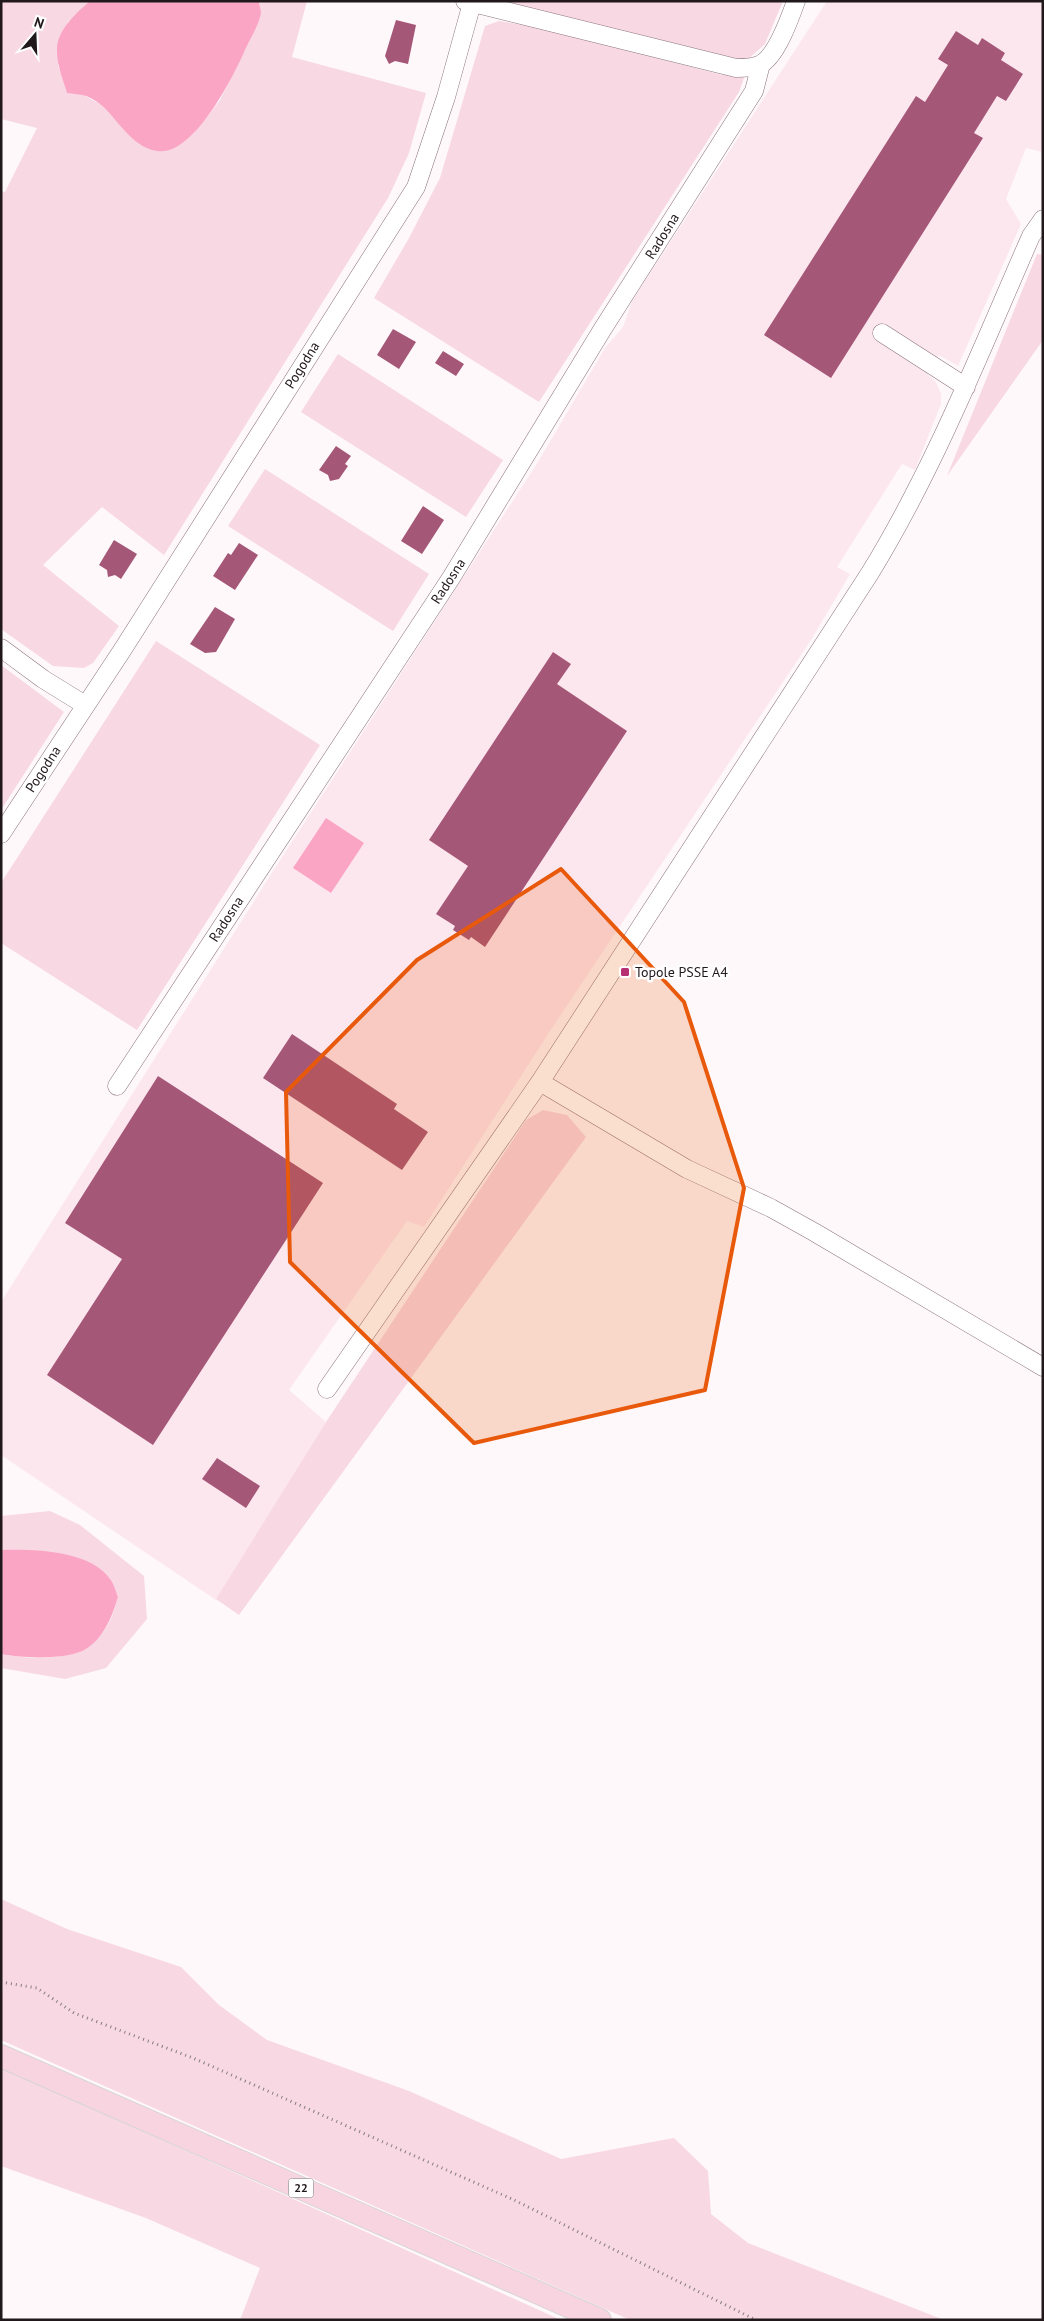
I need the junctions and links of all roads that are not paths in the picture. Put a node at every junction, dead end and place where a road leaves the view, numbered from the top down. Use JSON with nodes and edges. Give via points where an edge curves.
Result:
{"nodes":[{"id":1,"x":796,"y":1,"type":"edge"},
{"id":2,"x":469,"y":2,"type":"edge"},
{"id":3,"x":761,"y":64,"type":"junction"},
{"id":4,"x":1043,"y":219,"type":"edge"},
{"id":5,"x":882,"y":333,"type":"dead end"},
{"id":6,"x":966,"y":387,"type":"junction"},
{"id":7,"x":1,"y":648,"type":"edge"},
{"id":8,"x":85,"y":705,"type":"junction"},
{"id":9,"x":1,"y":834,"type":"edge"},
{"id":10,"x":540,"y":1082,"type":"junction"},
{"id":11,"x":117,"y":1086,"type":"dead end"},
{"id":12,"x":1043,"y":1367,"type":"edge"},
{"id":13,"x":327,"y":1388,"type":"dead end"},
{"id":14,"x":1,"y":2056,"type":"edge"},
{"id":15,"x":600,"y":2320,"type":"edge"}],
"edges":[{"from":1,"to":3,"type":"street","name":"Radosna","via":[[788,25]]},
{"from":2,"to":3,"type":"street","via":[[721,66],[736,68]]},
{"from":2,"to":8,"type":"street","name":"Pogodna","via":[[446,97],[416,187]]},
{"from":3,"to":11,"type":"street","name":"Radosna","via":[[754,91],[602,330],[451,578]]},
{"from":4,"to":6,"type":"street","via":[[1031,236]]},
{"from":5,"to":6,"type":"street"},
{"from":6,"to":10,"type":"street","via":[[912,498],[874,566]]},
{"from":7,"to":8,"type":"street"},
{"from":8,"to":9,"type":"street","name":"Pogodna"},
{"from":10,"to":12,"type":"street","via":[[687,1169],[814,1232]]},
{"from":10,"to":13,"type":"street"},
{"from":14,"to":15,"type":"main road","number":"22"}]}
